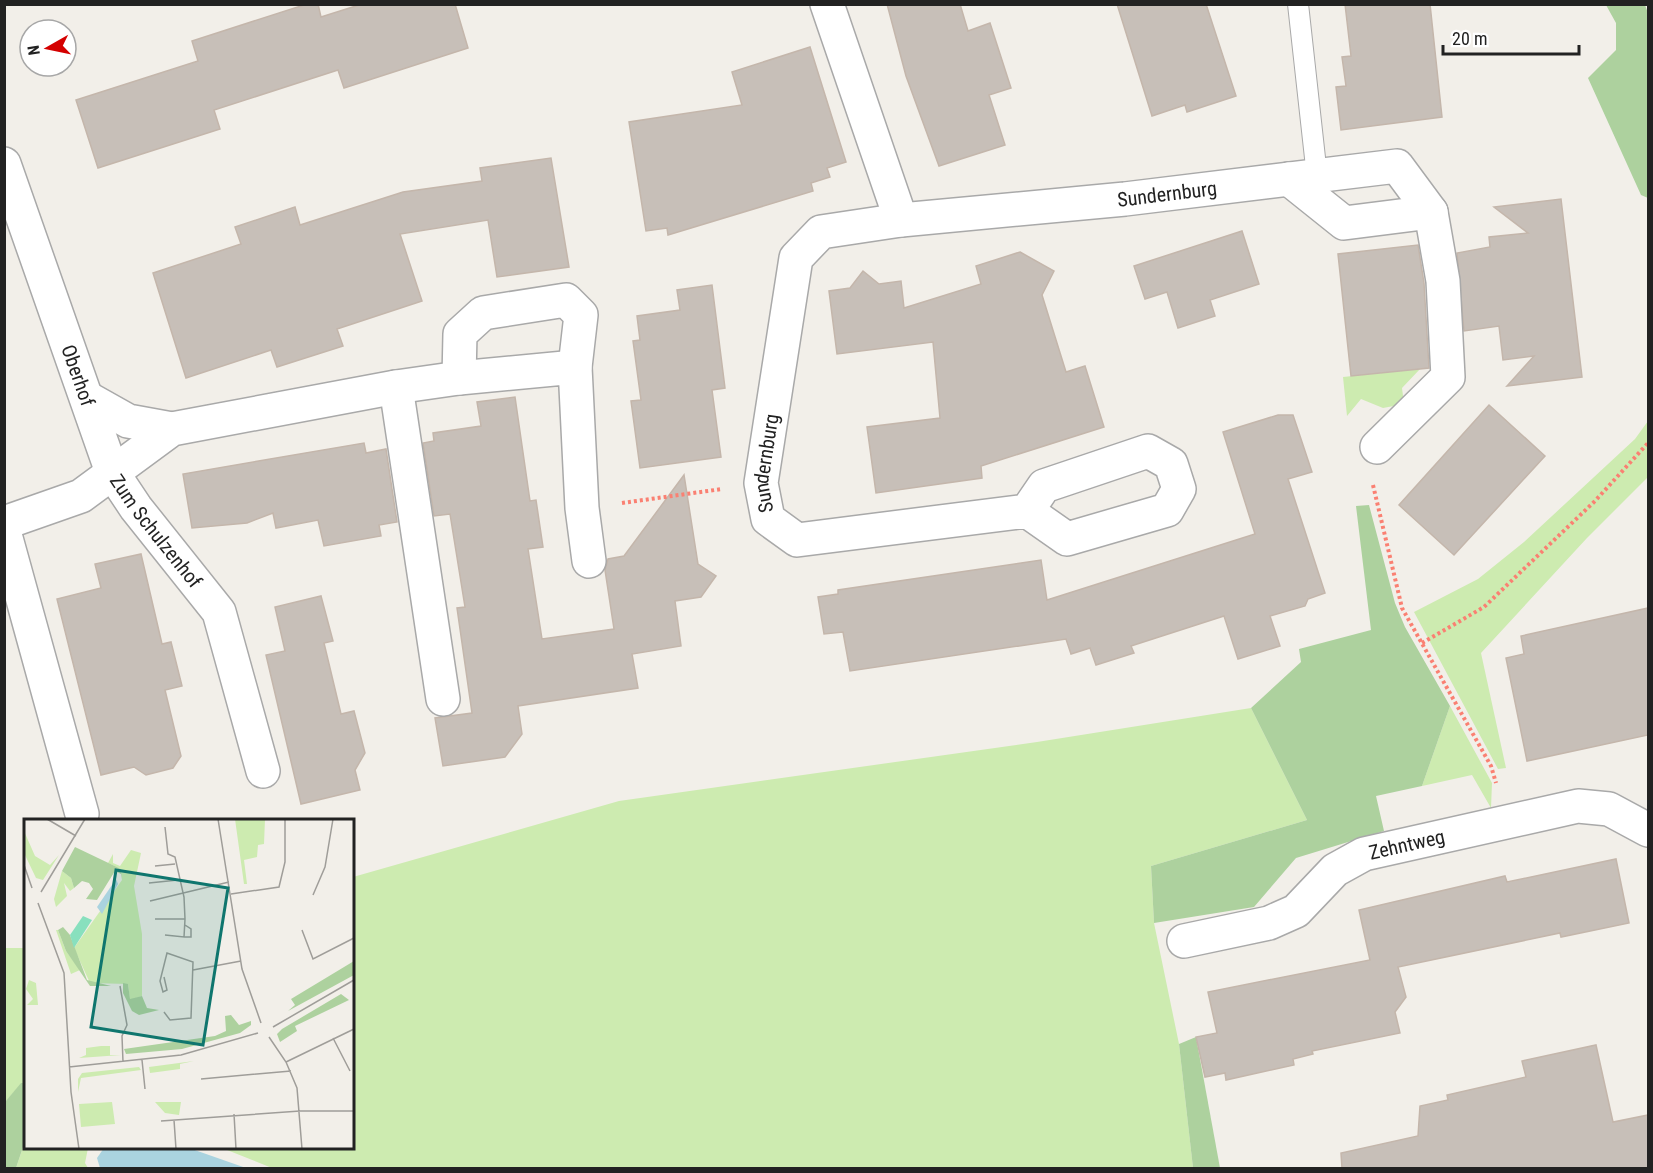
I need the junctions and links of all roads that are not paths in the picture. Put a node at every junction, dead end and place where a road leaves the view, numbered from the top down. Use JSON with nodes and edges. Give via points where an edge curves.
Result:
{"nodes":[{"id":1,"x":827,"y":4,"type":"edge"},
{"id":2,"x":1298,"y":4,"type":"edge"},
{"id":3,"x":4,"y":164,"type":"edge"},
{"id":4,"x":1303,"y":177,"type":"junction"},
{"id":5,"x":1431,"y":212,"type":"junction"},
{"id":6,"x":901,"y":220,"type":"junction"},
{"id":7,"x":575,"y":367,"type":"junction"},
{"id":8,"x":459,"y":378,"type":"junction"},
{"id":9,"x":396,"y":387,"type":"junction"},
{"id":10,"x":87,"y":398,"type":"junction"},
{"id":11,"x":172,"y":429,"type":"junction"},
{"id":12,"x":1377,"y":447,"type":"road end"},
{"id":13,"x":112,"y":472,"type":"junction"},
{"id":14,"x":1027,"y":511,"type":"dead end"},
{"id":15,"x":4,"y":523,"type":"edge"},
{"id":16,"x":4,"y":531,"type":"edge"},
{"id":17,"x":589,"y":561,"type":"dead end"},
{"id":18,"x":443,"y":699,"type":"dead end"},
{"id":19,"x":263,"y":771,"type":"dead end"},
{"id":20,"x":82,"y":814,"type":"dead end"},
{"id":21,"x":1648,"y":830,"type":"edge"},
{"id":22,"x":1184,"y":941,"type":"dead end"}],
"edges":[{"from":1,"to":6,"type":"street"},
{"from":2,"to":4,"type":"lane"},
{"from":3,"to":10,"type":"street","name":"Oberhof"},
{"from":4,"to":5,"type":"street","via":[[1344,223]]},
{"from":4,"to":5,"type":"street","name":"Sundernburg","via":[[1397,166]]},
{"from":4,"to":6,"type":"street","name":"Sundernburg"},
{"from":5,"to":12,"type":"street","name":"Sundernburg","via":[[1443,281],[1448,377]]},
{"from":6,"to":14,"type":"street","name":"Sundernburg","via":[[821,232],[796,258],[761,483],[768,519],[797,540]]},
{"from":7,"to":8,"type":"street","name":"Zum Schulzenhof"},
{"from":7,"to":8,"type":"street","via":[[581,315],[566,300],[483,313],[460,334]]},
{"from":7,"to":17,"type":"street","via":[[582,508]]},
{"from":8,"to":9,"type":"street","name":"Zum Schulzenhof"},
{"from":9,"to":11,"type":"street","name":"Zum Schulzenhof"},
{"from":9,"to":18,"type":"street"},
{"from":10,"to":11,"type":"street","via":[[128,421]]},
{"from":10,"to":13,"type":"street","name":"Oberhof"},
{"from":11,"to":13,"type":"street","name":"Zum Schulzenhof"},
{"from":13,"to":15,"type":"street","via":[[81,496]]},
{"from":13,"to":19,"type":"street","name":"Zum Schulzenhof","via":[[219,612]]},
{"from":16,"to":20,"type":"street"},
{"from":21,"to":22,"type":"street","name":"Zehntweg","via":[[1609,809],[1578,806],[1364,854],[1335,870],[1296,911],[1269,923]]}]}
